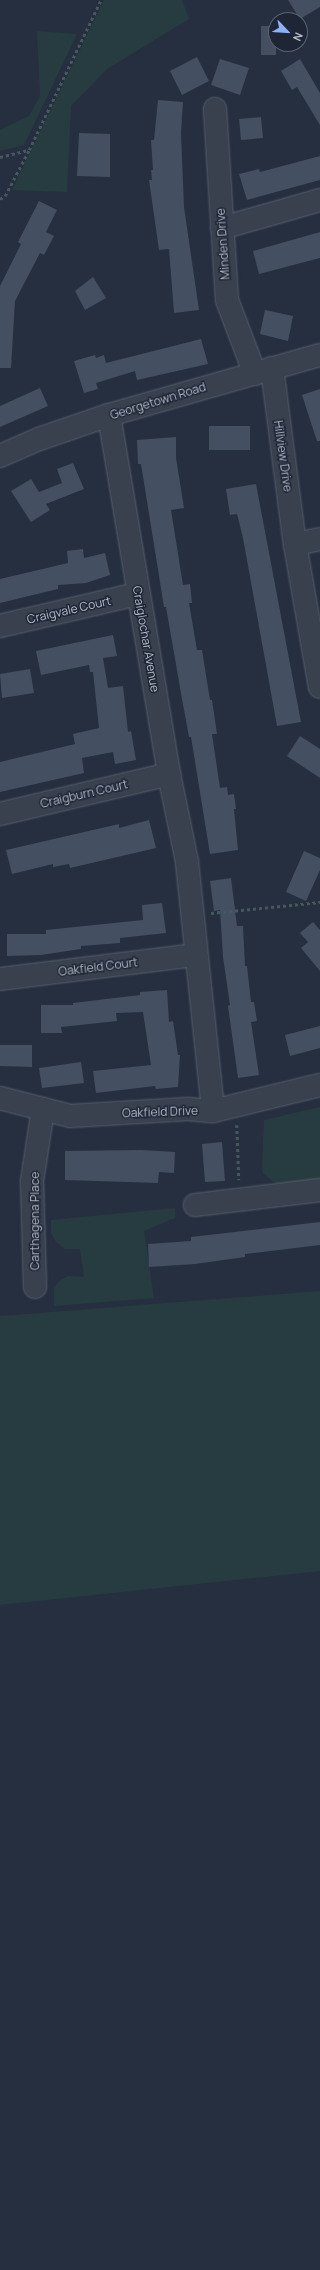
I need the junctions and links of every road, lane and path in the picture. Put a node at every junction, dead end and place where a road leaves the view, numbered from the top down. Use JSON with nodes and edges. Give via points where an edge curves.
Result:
{"nodes":[{"id":1,"x":101,"y":0,"type":"edge"},
{"id":2,"x":215,"y":109,"type":"dead end"},
{"id":3,"x":29,"y":150,"type":"junction"},
{"id":4,"x":0,"y":157,"type":"edge"},
{"id":5,"x":0,"y":199,"type":"edge"},
{"id":6,"x":320,"y":200,"type":"edge"},
{"id":7,"x":222,"y":228,"type":"junction"},
{"id":8,"x":320,"y":355,"type":"edge"},
{"id":9,"x":263,"y":371,"type":"junction"},
{"id":10,"x":109,"y":415,"type":"junction"},
{"id":11,"x":0,"y":456,"type":"edge"},
{"id":12,"x":320,"y":539,"type":"edge"},
{"id":13,"x":295,"y":544,"type":"junction"},
{"id":14,"x":138,"y":594,"type":"junction"},
{"id":15,"x":0,"y":626,"type":"edge"},
{"id":16,"x":320,"y":687,"type":"edge"},
{"id":17,"x":169,"y":774,"type":"junction"},
{"id":18,"x":0,"y":814,"type":"edge"},
{"id":19,"x":320,"y":902,"type":"edge"},
{"id":20,"x":193,"y":915,"type":"junction"},
{"id":21,"x":196,"y":955,"type":"junction"},
{"id":22,"x":0,"y":979,"type":"edge"},
{"id":23,"x":320,"y":1085,"type":"edge"},
{"id":24,"x":0,"y":1098,"type":"edge"},
{"id":25,"x":237,"y":1107,"type":"junction"},
{"id":26,"x":43,"y":1109,"type":"junction"},
{"id":27,"x":213,"y":1111,"type":"junction"},
{"id":28,"x":320,"y":1190,"type":"edge"},
{"id":29,"x":239,"y":1199,"type":"junction"},
{"id":30,"x":195,"y":1204,"type":"dead end"},
{"id":31,"x":35,"y":1286,"type":"dead end"}],
"edges":[{"from":1,"to":3,"type":"path"},
{"from":2,"to":7,"type":"street","name":"Minden Drive"},
{"from":3,"to":4,"type":"path"},
{"from":3,"to":5,"type":"path","via":[[5,196]]},
{"from":6,"to":7,"type":"street"},
{"from":7,"to":9,"type":"street","name":"Minden Drive","via":[[227,300]]},
{"from":8,"to":9,"type":"street","name":"Georgetown Road"},
{"from":9,"to":10,"type":"street","name":"Georgetown Road"},
{"from":9,"to":13,"type":"street","name":"Hillview Drive"},
{"from":10,"to":11,"type":"street","name":"Georgetown Road","via":[[38,439]]},
{"from":10,"to":14,"type":"street","name":"Craiglochar Avenue"},
{"from":12,"to":13,"type":"street"},
{"from":13,"to":16,"type":"street","name":"Hillview Drive"},
{"from":14,"to":15,"type":"street","name":"Craigvale Court"},
{"from":14,"to":17,"type":"street","name":"Craiglochar Avenue"},
{"from":17,"to":18,"type":"street","name":"Craigburn Court"},
{"from":17,"to":20,"type":"street","name":"Craiglochar Avenue","via":[[187,862]]},
{"from":19,"to":20,"type":"path"},
{"from":20,"to":21,"type":"street"},
{"from":21,"to":22,"type":"street","name":"Oakfield Court"},
{"from":21,"to":27,"type":"street"},
{"from":23,"to":25,"type":"street","name":"Oakfield Drive"},
{"from":24,"to":26,"type":"street","name":"Oakfield Drive"},
{"from":25,"to":27,"type":"street","name":"Oakfield Drive"},
{"from":25,"to":29,"type":"path"},
{"from":26,"to":27,"type":"street","name":"Oakfield Drive","via":[[70,1116]]},
{"from":26,"to":31,"type":"street","name":"Carthagena Place","via":[[32,1181]]},
{"from":28,"to":29,"type":"street"},
{"from":29,"to":30,"type":"street"}]}
